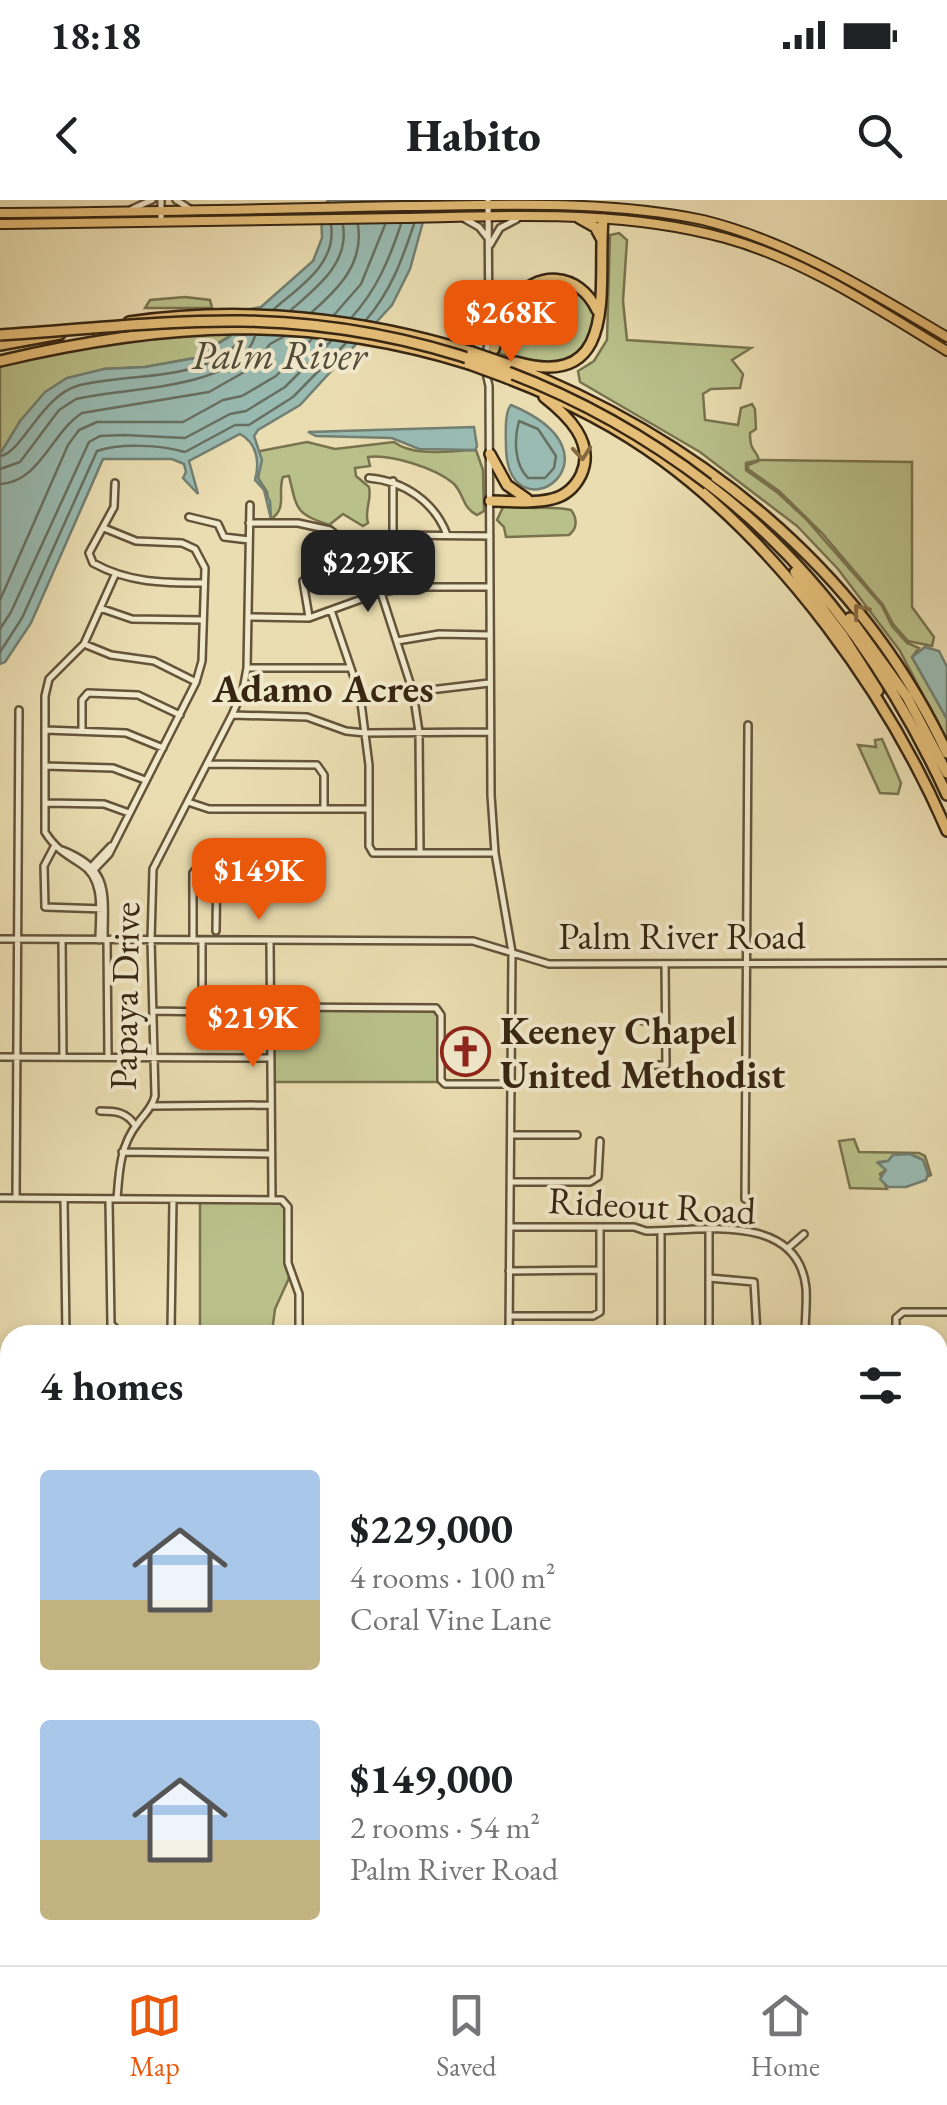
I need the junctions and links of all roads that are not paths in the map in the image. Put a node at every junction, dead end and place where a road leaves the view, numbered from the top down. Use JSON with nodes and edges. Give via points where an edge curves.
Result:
{"nodes":[{"id":1,"x":152,"y":200,"type":"edge"},
{"id":2,"x":161,"y":200,"type":"edge"},
{"id":3,"x":176,"y":200,"type":"edge"},
{"id":4,"x":488,"y":202,"type":"edge"},
{"id":5,"x":160,"y":210,"type":"junction"},
{"id":6,"x":193,"y":210,"type":"junction"},
{"id":7,"x":126,"y":211,"type":"junction"},
{"id":8,"x":0,"y":212,"type":"edge"},
{"id":9,"x":62,"y":212,"type":"junction"},
{"id":10,"x":462,"y":217,"type":"junction"},
{"id":11,"x":488,"y":217,"type":"junction"},
{"id":12,"x":524,"y":217,"type":"junction"},
{"id":13,"x":579,"y":218,"type":"junction"},
{"id":14,"x":603,"y":219,"type":"junction"},
{"id":15,"x":162,"y":222,"type":"junction"},
{"id":16,"x":0,"y":224,"type":"edge"},
{"id":17,"x":62,"y":224,"type":"junction"},
{"id":18,"x":601,"y":238,"type":"junction"},
{"id":19,"x":763,"y":239,"type":"junction"},
{"id":20,"x":489,"y":244,"type":"junction"},
{"id":21,"x":760,"y":249,"type":"junction"},
{"id":22,"x":903,"y":311,"type":"junction"},
{"id":23,"x":598,"y":314,"type":"junction"},
{"id":24,"x":896,"y":320,"type":"junction"},
{"id":25,"x":489,"y":334,"type":"junction"},
{"id":26,"x":0,"y":335,"type":"edge"},
{"id":27,"x":947,"y":338,"type":"edge"},
{"id":28,"x":0,"y":345,"type":"edge"},
{"id":29,"x":494,"y":349,"type":"junction"},
{"id":30,"x":947,"y":350,"type":"edge"},
{"id":31,"x":507,"y":361,"type":"junction"},
{"id":32,"x":0,"y":362,"type":"edge"},
{"id":33,"x":489,"y":386,"type":"junction"},
{"id":34,"x":534,"y":389,"type":"junction"},
{"id":35,"x":490,"y":454,"type":"junction"},
{"id":36,"x":369,"y":478,"type":"dead end"},
{"id":37,"x":393,"y":481,"type":"junction"},
{"id":38,"x":115,"y":482,"type":"dead end"},
{"id":39,"x":530,"y":500,"type":"junction"},
{"id":40,"x":490,"y":501,"type":"junction"},
{"id":41,"x":250,"y":505,"type":"dead end"},
{"id":42,"x":745,"y":515,"type":"junction"},
{"id":43,"x":189,"y":517,"type":"dead end"},
{"id":44,"x":249,"y":522,"type":"junction"},
{"id":45,"x":104,"y":528,"type":"junction"},
{"id":46,"x":760,"y":528,"type":"junction"},
{"id":47,"x":447,"y":535,"type":"junction"},
{"id":48,"x":490,"y":536,"type":"junction"},
{"id":49,"x":249,"y":540,"type":"junction"},
{"id":50,"x":114,"y":575,"type":"junction"},
{"id":51,"x":302,"y":580,"type":"dead end"},
{"id":52,"x":205,"y":584,"type":"junction"},
{"id":53,"x":490,"y":587,"type":"junction"},
{"id":54,"x":381,"y":592,"type":"junction"},
{"id":55,"x":100,"y":608,"type":"junction"},
{"id":56,"x":331,"y":610,"type":"junction"},
{"id":57,"x":249,"y":617,"type":"junction"},
{"id":58,"x":308,"y":618,"type":"junction"},
{"id":59,"x":203,"y":620,"type":"junction"},
{"id":60,"x":490,"y":636,"type":"junction"},
{"id":61,"x":397,"y":641,"type":"junction"},
{"id":62,"x":84,"y":644,"type":"junction"},
{"id":63,"x":247,"y":668,"type":"junction"},
{"id":64,"x":350,"y":668,"type":"junction"},
{"id":65,"x":196,"y":682,"type":"junction"},
{"id":66,"x":490,"y":684,"type":"junction"},
{"id":67,"x":413,"y":692,"type":"junction"},
{"id":68,"x":19,"y":710,"type":"dead end"},
{"id":69,"x":232,"y":715,"type":"junction"},
{"id":70,"x":180,"y":716,"type":"junction"},
{"id":71,"x":748,"y":725,"type":"dead end"},
{"id":72,"x":45,"y":730,"type":"junction"},
{"id":73,"x":82,"y":730,"type":"junction"},
{"id":74,"x":419,"y":732,"type":"junction"},
{"id":75,"x":490,"y":732,"type":"junction"},
{"id":76,"x":365,"y":733,"type":"junction"},
{"id":77,"x":163,"y":748,"type":"junction"},
{"id":78,"x":947,"y":753,"type":"edge"},
{"id":79,"x":206,"y":764,"type":"junction"},
{"id":80,"x":45,"y":766,"type":"junction"},
{"id":81,"x":947,"y":772,"type":"edge"},
{"id":82,"x":146,"y":780,"type":"junction"},
{"id":83,"x":947,"y":795,"type":"edge"},
{"id":84,"x":188,"y":802,"type":"junction"},
{"id":85,"x":45,"y":803,"type":"junction"},
{"id":86,"x":324,"y":809,"type":"junction"},
{"id":87,"x":368,"y":809,"type":"junction"},
{"id":88,"x":129,"y":813,"type":"junction"},
{"id":89,"x":947,"y":821,"type":"edge"},
{"id":90,"x":947,"y":831,"type":"edge"},
{"id":91,"x":54,"y":847,"type":"junction"},
{"id":92,"x":420,"y":853,"type":"junction"},
{"id":93,"x":495,"y":853,"type":"junction"},
{"id":94,"x":92,"y":869,"type":"junction"},
{"id":95,"x":102,"y":909,"type":"junction"},
{"id":96,"x":216,"y":931,"type":"dead end"},
{"id":97,"x":0,"y":939,"type":"edge"},
{"id":98,"x":18,"y":939,"type":"junction"},
{"id":99,"x":62,"y":940,"type":"junction"},
{"id":100,"x":103,"y":940,"type":"junction"},
{"id":101,"x":151,"y":940,"type":"junction"},
{"id":102,"x":193,"y":940,"type":"junction"},
{"id":103,"x":202,"y":940,"type":"junction"},
{"id":104,"x":270,"y":941,"type":"junction"},
{"id":105,"x":512,"y":952,"type":"junction"},
{"id":106,"x":748,"y":963,"type":"junction"},
{"id":107,"x":947,"y":963,"type":"edge"},
{"id":108,"x":666,"y":964,"type":"junction"},
{"id":109,"x":270,"y":1010,"type":"junction"},
{"id":110,"x":153,"y":1011,"type":"junction"},
{"id":111,"x":202,"y":1013,"type":"junction"},
{"id":112,"x":643,"y":1021,"type":"dead end"},
{"id":113,"x":666,"y":1021,"type":"junction"},
{"id":114,"x":0,"y":1057,"type":"edge"},
{"id":115,"x":17,"y":1057,"type":"junction"},
{"id":116,"x":63,"y":1057,"type":"junction"},
{"id":117,"x":108,"y":1057,"type":"junction"},
{"id":118,"x":155,"y":1058,"type":"junction"},
{"id":119,"x":270,"y":1058,"type":"junction"},
{"id":120,"x":645,"y":1065,"type":"dead end"},
{"id":121,"x":510,"y":1084,"type":"junction"},
{"id":122,"x":271,"y":1105,"type":"junction"},
{"id":123,"x":153,"y":1106,"type":"junction"},
{"id":124,"x":100,"y":1110,"type":"dead end"},
{"id":125,"x":135,"y":1125,"type":"junction"},
{"id":126,"x":510,"y":1135,"type":"junction"},
{"id":127,"x":578,"y":1135,"type":"dead end"},
{"id":128,"x":600,"y":1142,"type":"dead end"},
{"id":129,"x":122,"y":1152,"type":"junction"},
{"id":130,"x":271,"y":1154,"type":"junction"},
{"id":131,"x":510,"y":1182,"type":"junction"},
{"id":132,"x":0,"y":1198,"type":"edge"},
{"id":133,"x":16,"y":1198,"type":"junction"},
{"id":134,"x":64,"y":1199,"type":"junction"},
{"id":135,"x":108,"y":1199,"type":"junction"},
{"id":136,"x":745,"y":1199,"type":"dead end"},
{"id":137,"x":118,"y":1200,"type":"junction"},
{"id":138,"x":173,"y":1200,"type":"junction"},
{"id":139,"x":272,"y":1200,"type":"junction"},
{"id":140,"x":510,"y":1227,"type":"junction"},
{"id":141,"x":600,"y":1227,"type":"junction"},
{"id":142,"x":662,"y":1231,"type":"junction"},
{"id":143,"x":708,"y":1231,"type":"junction"},
{"id":144,"x":804,"y":1234,"type":"dead end"},
{"id":145,"x":788,"y":1248,"type":"junction"},
{"id":146,"x":600,"y":1270,"type":"junction"},
{"id":147,"x":510,"y":1271,"type":"junction"},
{"id":148,"x":709,"y":1278,"type":"junction"},
{"id":149,"x":947,"y":1312,"type":"edge"},
{"id":150,"x":509,"y":1316,"type":"junction"},
{"id":151,"x":66,"y":1325,"type":"edge"},
{"id":152,"x":112,"y":1325,"type":"edge"},
{"id":153,"x":171,"y":1325,"type":"edge"},
{"id":154,"x":299,"y":1325,"type":"edge"},
{"id":155,"x":509,"y":1325,"type":"edge"},
{"id":156,"x":661,"y":1325,"type":"edge"},
{"id":157,"x":708,"y":1325,"type":"edge"},
{"id":158,"x":756,"y":1325,"type":"edge"},
{"id":159,"x":805,"y":1325,"type":"edge"},
{"id":160,"x":896,"y":1325,"type":"edge"}],
"edges":[{"from":1,"to":7,"type":"street"},
{"from":2,"to":5,"type":"street"},
{"from":3,"to":6,"type":"street"},
{"from":4,"to":6,"type":"main road"},
{"from":4,"to":11,"type":"street"},
{"from":4,"to":19,"type":"main road","via":[[644,210]]},
{"from":5,"to":6,"type":"main road"},
{"from":5,"to":7,"type":"main road"},
{"from":5,"to":15,"type":"street"},
{"from":7,"to":9,"type":"main road"},
{"from":8,"to":9,"type":"main road"},
{"from":9,"to":17,"type":"main road"},
{"from":10,"to":11,"type":"main road"},
{"from":10,"to":15,"type":"main road"},
{"from":10,"to":20,"type":"street","via":[[480,227]]},
{"from":11,"to":12,"type":"main road"},
{"from":11,"to":20,"type":"street"},
{"from":12,"to":13,"type":"main road"},
{"from":12,"to":20,"type":"street","via":[[500,228]]},
{"from":13,"to":14,"type":"main road"},
{"from":13,"to":18,"type":"highway"},
{"from":14,"to":18,"type":"highway"},
{"from":14,"to":21,"type":"main road","via":[[682,228]]},
{"from":15,"to":17,"type":"main road"},
{"from":16,"to":17,"type":"main road"},
{"from":18,"to":23,"type":"highway"},
{"from":19,"to":21,"type":"street"},
{"from":19,"to":22,"type":"main road"},
{"from":20,"to":25,"type":"street"},
{"from":21,"to":24,"type":"main road"},
{"from":22,"to":24,"type":"street"},
{"from":22,"to":27,"type":"main road"},
{"from":23,"to":29,"type":"highway","via":[[574,284],[542,280],[512,303]]},
{"from":23,"to":31,"type":"highway","via":[[595,340],[577,361],[551,368]]},
{"from":24,"to":30,"type":"main road"},
{"from":25,"to":29,"type":"street"},
{"from":25,"to":33,"type":"street"},
{"from":26,"to":42,"type":"highway","bridge":true,"via":[[243,321],[394,338],[553,390],[638,435]]},
{"from":28,"to":31,"type":"highway","bridge":true,"via":[[149,319],[220,315],[396,331]]},
{"from":29,"to":33,"type":"street"},
{"from":78,"to":31,"type":"highway","one_way":true,"via":[[878,634],[766,514],[640,428]]},
{"from":32,"to":34,"type":"highway","bridge":true,"via":[[112,337],[226,327],[310,331],[406,347]]},
{"from":33,"to":35,"type":"street"},
{"from":34,"to":39,"type":"highway","one_way":true,"via":[[574,426],[585,457],[568,491]]},
{"from":34,"to":90,"type":"highway","via":[[663,460],[774,566],[870,689]]},
{"from":35,"to":39,"type":"highway","via":[[507,486]]},
{"from":35,"to":40,"type":"street"},
{"from":36,"to":37,"type":"street"},
{"from":37,"to":47,"type":"street","via":[[422,498]]},
{"from":37,"to":47,"type":"street","via":[[393,536]]},
{"from":38,"to":45,"type":"street"},
{"from":39,"to":40,"type":"highway"},
{"from":40,"to":48,"type":"street"},
{"from":41,"to":44,"type":"street","name":"Papaya Drive"},
{"from":42,"to":46,"type":"highway"},
{"from":42,"to":81,"type":"highway","via":[[804,566],[870,643]]},
{"from":43,"to":49,"type":"street","via":[[218,524],[224,536]]},
{"from":44,"to":49,"type":"street","name":"Papaya Drive"},
{"from":44,"to":54,"type":"street","via":[[330,530],[363,556]]},
{"from":45,"to":50,"type":"street","via":[[89,553]]},
{"from":45,"to":52,"type":"street","via":[[136,541],[195,549]]},
{"from":46,"to":83,"type":"highway","via":[[860,642]]},
{"from":46,"to":89,"type":"highway","via":[[854,652]]},
{"from":47,"to":48,"type":"street"},
{"from":48,"to":53,"type":"street"},
{"from":49,"to":57,"type":"street","name":"Papaya Drive"},
{"from":50,"to":52,"type":"street"},
{"from":50,"to":55,"type":"street"},
{"from":51,"to":58,"type":"street"},
{"from":52,"to":59,"type":"street"},
{"from":53,"to":54,"type":"street"},
{"from":53,"to":60,"type":"street"},
{"from":54,"to":56,"type":"street"},
{"from":54,"to":61,"type":"street"},
{"from":55,"to":59,"type":"street","via":[[132,620]]},
{"from":55,"to":62,"type":"street"},
{"from":56,"to":58,"type":"street"},
{"from":56,"to":64,"type":"street"},
{"from":57,"to":58,"type":"street"},
{"from":57,"to":63,"type":"street","name":"Papaya Drive"},
{"from":59,"to":65,"type":"street"},
{"from":60,"to":61,"type":"street"},
{"from":60,"to":66,"type":"street"},
{"from":61,"to":67,"type":"street"},
{"from":62,"to":65,"type":"street","via":[[154,662]]},
{"from":62,"to":72,"type":"street","via":[[50,680]]},
{"from":63,"to":64,"type":"street"},
{"from":63,"to":69,"type":"street","name":"Papaya Drive"},
{"from":64,"to":76,"type":"street"},
{"from":65,"to":70,"type":"street"},
{"from":66,"to":67,"type":"street"},
{"from":66,"to":75,"type":"street"},
{"from":67,"to":74,"type":"street"},
{"from":68,"to":98,"type":"street"},
{"from":69,"to":76,"type":"street","via":[[307,717]]},
{"from":69,"to":79,"type":"street","name":"Papaya Drive"},
{"from":70,"to":73,"type":"street","via":[[138,695],[88,693]]},
{"from":70,"to":77,"type":"street"},
{"from":71,"to":106,"type":"street"},
{"from":72,"to":73,"type":"street"},
{"from":72,"to":80,"type":"street"},
{"from":73,"to":77,"type":"street","via":[[126,733]]},
{"from":74,"to":75,"type":"street"},
{"from":74,"to":76,"type":"street"},
{"from":74,"to":92,"type":"street"},
{"from":75,"to":93,"type":"street"},
{"from":76,"to":87,"type":"street"},
{"from":77,"to":82,"type":"street"},
{"from":79,"to":84,"type":"street","name":"Papaya Drive"},
{"from":79,"to":86,"type":"street","via":[[317,765],[324,775]]},
{"from":80,"to":82,"type":"street","via":[[114,768]]},
{"from":80,"to":85,"type":"street"},
{"from":82,"to":88,"type":"street"},
{"from":84,"to":86,"type":"street","via":[[209,809]]},
{"from":84,"to":101,"type":"street","name":"Papaya Drive","via":[[154,869]]},
{"from":85,"to":88,"type":"street","via":[[104,804]]},
{"from":85,"to":91,"type":"street","via":[[45,832]]},
{"from":86,"to":87,"type":"street"},
{"from":87,"to":92,"type":"street","via":[[373,853]]},
{"from":88,"to":94,"type":"street","via":[[109,854]]},
{"from":91,"to":94,"type":"street"},
{"from":91,"to":95,"type":"street","via":[[44,866],[45,907]]},
{"from":92,"to":93,"type":"street"},
{"from":93,"to":105,"type":"street"},
{"from":94,"to":95,"type":"street"},
{"from":95,"to":100,"type":"street"},
{"from":96,"to":102,"type":"street","via":[[217,859],[203,861],[193,873]]},
{"from":97,"to":98,"type":"street","name":"Palm River Road"},
{"from":98,"to":99,"type":"street","name":"Palm River Road"},
{"from":98,"to":115,"type":"street"},
{"from":99,"to":100,"type":"street","name":"Palm River Road"},
{"from":99,"to":116,"type":"street"},
{"from":100,"to":101,"type":"street","name":"Palm River Road"},
{"from":100,"to":117,"type":"street"},
{"from":101,"to":102,"type":"street","name":"Palm River Road"},
{"from":101,"to":110,"type":"street","name":"Papaya Drive"},
{"from":102,"to":103,"type":"street","name":"Palm River Road"},
{"from":103,"to":104,"type":"street","name":"Palm River Road"},
{"from":103,"to":111,"type":"street"},
{"from":104,"to":105,"type":"street","name":"Palm River Road","via":[[473,941]]},
{"from":104,"to":109,"type":"street"},
{"from":105,"to":108,"type":"street","name":"Palm River Road","via":[[549,964]]},
{"from":105,"to":121,"type":"street"},
{"from":106,"to":107,"type":"street","name":"Palm River Road"},
{"from":106,"to":108,"type":"street","name":"Palm River Road"},
{"from":106,"to":136,"type":"street"},
{"from":108,"to":113,"type":"street"},
{"from":109,"to":111,"type":"street"},
{"from":109,"to":119,"type":"street"},
{"from":109,"to":121,"type":"street","via":[[436,1008],[440,1080]]},
{"from":110,"to":111,"type":"street"},
{"from":110,"to":118,"type":"street","name":"Papaya Drive"},
{"from":112,"to":113,"type":"street"},
{"from":113,"to":120,"type":"street","via":[[666,1065]]},
{"from":114,"to":115,"type":"street"},
{"from":115,"to":116,"type":"street"},
{"from":115,"to":133,"type":"street"},
{"from":116,"to":117,"type":"street"},
{"from":117,"to":118,"type":"street"},
{"from":118,"to":119,"type":"street"},
{"from":118,"to":123,"type":"street","name":"Papaya Drive"},
{"from":119,"to":122,"type":"street"},
{"from":121,"to":126,"type":"street"},
{"from":122,"to":123,"type":"street"},
{"from":122,"to":130,"type":"street"},
{"from":123,"to":125,"type":"street","name":"Papaya Drive"},
{"from":124,"to":125,"type":"street","via":[[115,1110]]},
{"from":125,"to":129,"type":"street","name":"Papaya Drive"},
{"from":126,"to":127,"type":"street"},
{"from":126,"to":131,"type":"street"},
{"from":128,"to":131,"type":"street","via":[[598,1176],[590,1182]]},
{"from":129,"to":130,"type":"street"},
{"from":129,"to":137,"type":"street","name":"Papaya Drive"},
{"from":130,"to":139,"type":"street"},
{"from":131,"to":140,"type":"street"},
{"from":132,"to":133,"type":"street"},
{"from":133,"to":134,"type":"street"},
{"from":134,"to":135,"type":"street"},
{"from":134,"to":151,"type":"street"},
{"from":135,"to":137,"type":"street"},
{"from":135,"to":152,"type":"street"},
{"from":137,"to":138,"type":"street"},
{"from":138,"to":139,"type":"street"},
{"from":138,"to":153,"type":"street"},
{"from":139,"to":154,"type":"street","via":[[288,1207],[288,1263],[299,1294]]},
{"from":140,"to":141,"type":"street","name":"Rideout Road"},
{"from":140,"to":147,"type":"street"},
{"from":141,"to":142,"type":"street","name":"Rideout Road"},
{"from":141,"to":146,"type":"street"},
{"from":142,"to":143,"type":"street","name":"Rideout Road"},
{"from":142,"to":156,"type":"street"},
{"from":143,"to":145,"type":"street","name":"Rideout Road","via":[[755,1231]]},
{"from":143,"to":148,"type":"street"},
{"from":144,"to":145,"type":"street"},
{"from":145,"to":159,"type":"street","via":[[806,1288]]},
{"from":146,"to":147,"type":"street"},
{"from":146,"to":150,"type":"street","via":[[600,1312],[593,1316]]},
{"from":147,"to":150,"type":"street"},
{"from":148,"to":157,"type":"street"},
{"from":148,"to":158,"type":"street","via":[[754,1282]]},
{"from":149,"to":160,"type":"street","via":[[903,1312]]},
{"from":150,"to":155,"type":"street"}]}
